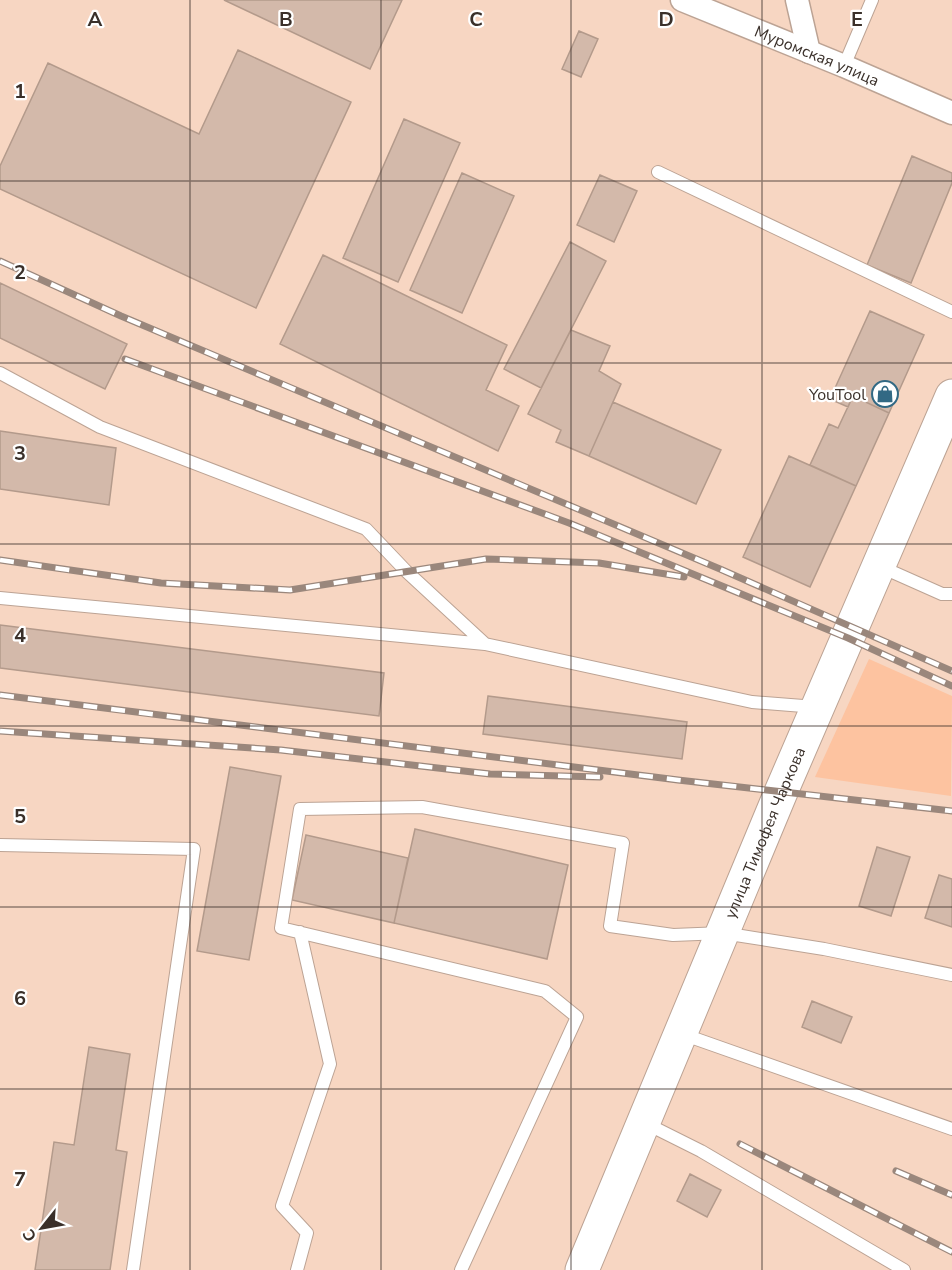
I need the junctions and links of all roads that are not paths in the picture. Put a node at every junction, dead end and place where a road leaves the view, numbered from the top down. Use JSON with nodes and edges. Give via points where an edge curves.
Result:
{"nodes":[{"id":1,"x":682,"y":0,"type":"edge"},
{"id":2,"x":797,"y":0,"type":"edge"},
{"id":3,"x":872,"y":0,"type":"edge"},
{"id":4,"x":809,"y":52,"type":"junction"},
{"id":5,"x":844,"y":66,"type":"junction"},
{"id":6,"x":952,"y":113,"type":"edge"},
{"id":7,"x":658,"y":172,"type":"dead end"},
{"id":8,"x":952,"y":312,"type":"edge"},
{"id":9,"x":0,"y":373,"type":"edge"},
{"id":10,"x":952,"y":396,"type":"edge"},
{"id":11,"x":878,"y":566,"type":"junction"},
{"id":12,"x":952,"y":594,"type":"edge"},
{"id":13,"x":0,"y":598,"type":"edge"},
{"id":14,"x":486,"y":644,"type":"junction"},
{"id":15,"x":817,"y":707,"type":"junction"},
{"id":16,"x":0,"y":845,"type":"edge"},
{"id":17,"x":300,"y":932,"type":"junction"},
{"id":18,"x":723,"y":933,"type":"junction"},
{"id":19,"x":952,"y":975,"type":"edge"},
{"id":20,"x":681,"y":1034,"type":"junction"},
{"id":21,"x":644,"y":1122,"type":"junction"},
{"id":22,"x":952,"y":1129,"type":"edge"},
{"id":23,"x":133,"y":1270,"type":"edge"},
{"id":24,"x":297,"y":1270,"type":"edge"},
{"id":25,"x":461,"y":1270,"type":"edge"},
{"id":26,"x":582,"y":1270,"type":"edge"},
{"id":27,"x":904,"y":1270,"type":"edge"}],
"edges":[{"from":1,"to":4,"type":"street","name":"Муромская улица"},
{"from":2,"to":4,"type":"street"},
{"from":3,"to":5,"type":"lane"},
{"from":4,"to":5,"type":"street","name":"Муромская улица"},
{"from":5,"to":6,"type":"street","name":"Муромская улица"},
{"from":7,"to":8,"type":"lane"},
{"from":9,"to":14,"type":"lane","via":[[100,427],[366,529]]},
{"from":10,"to":11,"type":"main road","name":"улица Тимофея Чаркова"},
{"from":11,"to":12,"type":"lane","via":[[942,594]]},
{"from":11,"to":15,"type":"main road","name":"улица Тимофея Чаркова"},
{"from":13,"to":14,"type":"lane"},
{"from":14,"to":15,"type":"lane","via":[[752,702]]},
{"from":15,"to":18,"type":"main road","name":"улица Тимофея Чаркова"},
{"from":16,"to":23,"type":"lane","via":[[194,849]]},
{"from":17,"to":18,"type":"lane","via":[[281,928],[300,808],[422,807],[623,843],[610,926],[673,935]]},
{"from":17,"to":24,"type":"lane","via":[[330,1064],[282,1206],[307,1233]]},
{"from":17,"to":25,"type":"lane","via":[[545,991],[577,1017]]},
{"from":18,"to":19,"type":"lane"},
{"from":18,"to":20,"type":"main road","name":"улица Тимофея Чаркова"},
{"from":20,"to":21,"type":"main road","name":"улица Тимофея Чаркова"},
{"from":20,"to":22,"type":"lane"},
{"from":21,"to":26,"type":"main road","name":"улица Тимофея Чаркова"},
{"from":21,"to":27,"type":"lane"}]}
